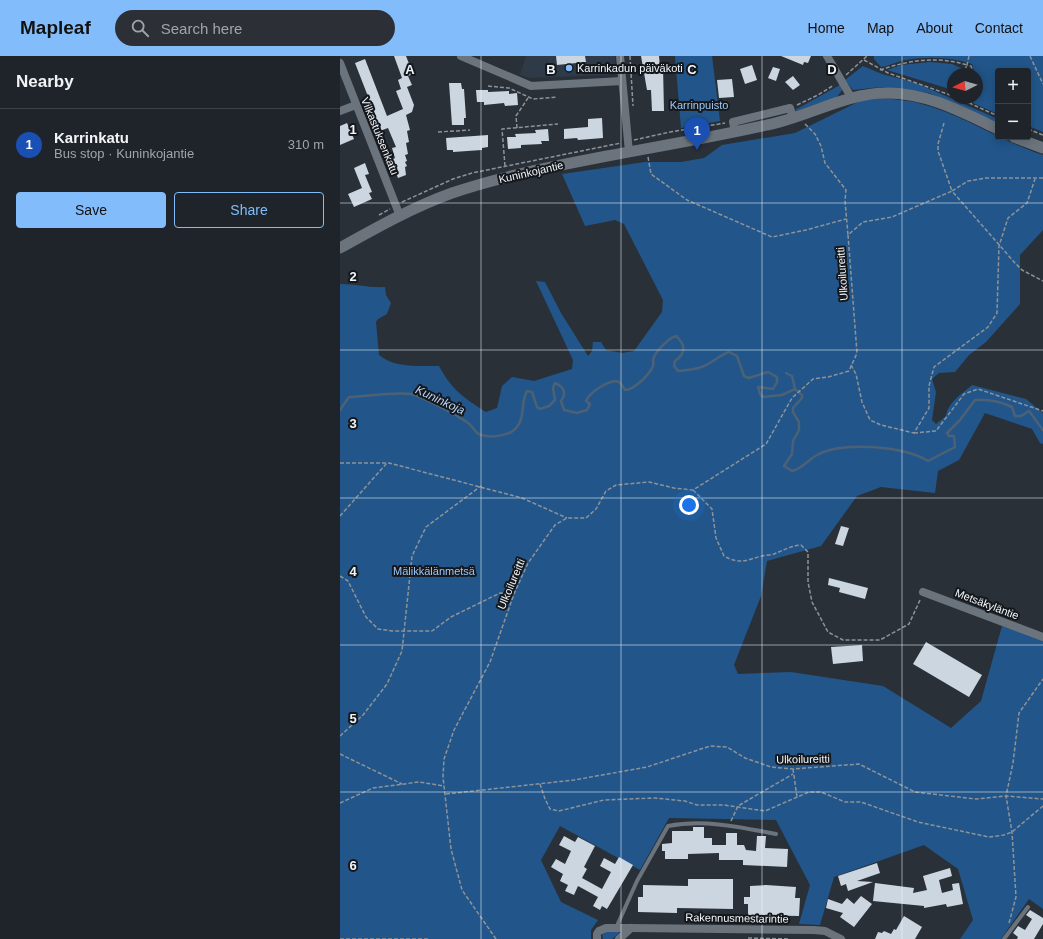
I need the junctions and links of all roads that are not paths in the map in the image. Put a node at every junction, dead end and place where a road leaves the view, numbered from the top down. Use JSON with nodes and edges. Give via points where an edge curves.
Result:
{"nodes":[{"id":1,"x":461,"y":56,"type":"edge"},
{"id":2,"x":620,"y":56,"type":"edge"},
{"id":3,"x":827,"y":56,"type":"edge"},
{"id":4,"x":340,"y":63,"type":"edge"},
{"id":5,"x":622,"y":81,"type":"junction"},
{"id":6,"x":851,"y":97,"type":"junction"},
{"id":7,"x":356,"y":105,"type":"junction"},
{"id":8,"x":340,"y":111,"type":"edge"},
{"id":9,"x":995,"y":128,"type":"edge"},
{"id":10,"x":1022,"y":140,"type":"edge"},
{"id":11,"x":1043,"y":148,"type":"edge"},
{"id":12,"x":629,"y":152,"type":"junction"},
{"id":13,"x":400,"y":216,"type":"junction"},
{"id":14,"x":340,"y":248,"type":"edge"},
{"id":15,"x":923,"y":592,"type":"road end"},
{"id":16,"x":1043,"y":637,"type":"edge"},
{"id":17,"x":776,"y":834,"type":"dead end"},
{"id":18,"x":1028,"y":907,"type":"dead end"},
{"id":19,"x":616,"y":928,"type":"junction"},
{"id":20,"x":631,"y":928,"type":"junction"},
{"id":21,"x":597,"y":939,"type":"edge"},
{"id":22,"x":619,"y":939,"type":"edge"},
{"id":23,"x":841,"y":939,"type":"edge"},
{"id":24,"x":1004,"y":939,"type":"edge"}],
"edges":[{"from":1,"to":5,"type":"street","via":[[531,86]]},
{"from":2,"to":5,"type":"street"},
{"from":3,"to":6,"type":"street"},
{"from":4,"to":7,"type":"street","name":"Vilkastuksenkatu"},
{"from":5,"to":12,"type":"street"},
{"from":6,"to":9,"type":"main road","name":"Kuninkojantie","via":[[886,93],[927,98]]},
{"from":6,"to":12,"type":"main road","name":"Kuninkojantie"},
{"from":7,"to":8,"type":"street"},
{"from":7,"to":13,"type":"street","name":"Vilkastuksenkatu"},
{"from":10,"to":11,"type":"main road"},
{"from":12,"to":13,"type":"main road","name":"Kuninkojantie","via":[[536,170],[476,185]]},
{"from":13,"to":14,"type":"main road","name":"Kuninkojantie"},
{"from":15,"to":16,"type":"street","name":"Metsäkyläntie"},
{"from":17,"to":19,"type":"lane","via":[[729,826],[685,823],[668,826],[637,881]]},
{"from":18,"to":24,"type":"lane"},
{"from":19,"to":20,"type":"street","name":"Rakennusmestarintie"},
{"from":19,"to":21,"type":"street","name":"Rakennusmestarintie","via":[[599,931]]},
{"from":20,"to":22,"type":"street"},
{"from":20,"to":23,"type":"street","name":"Rakennusmestarintie","via":[[814,930],[825,931]]}]}
